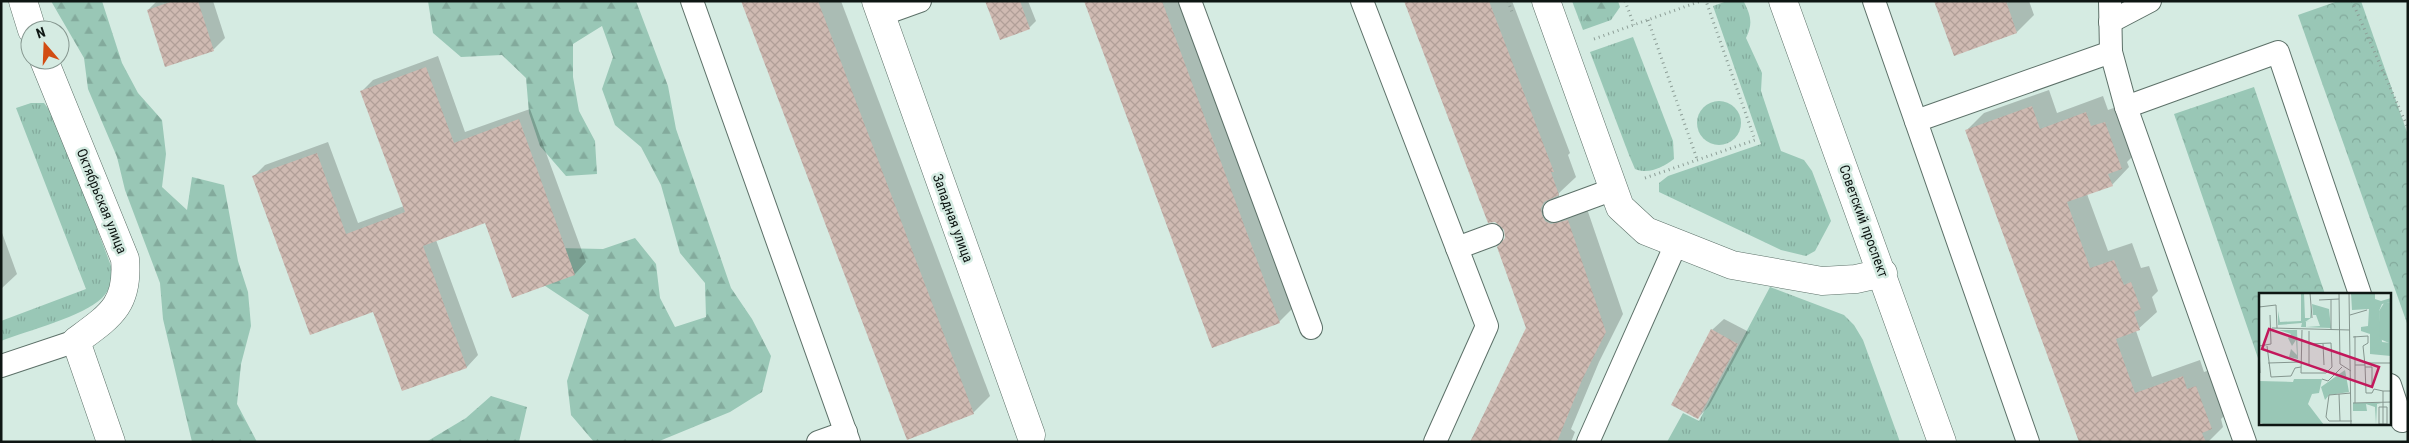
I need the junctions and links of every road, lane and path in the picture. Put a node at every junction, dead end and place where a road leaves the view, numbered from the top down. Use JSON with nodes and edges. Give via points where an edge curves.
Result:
{"nodes":[{"id":1,"x":23,"y":1,"type":"edge"},
{"id":2,"x":692,"y":1,"type":"edge"},
{"id":3,"x":920,"y":1,"type":"edge"},
{"id":4,"x":1190,"y":1,"type":"edge"},
{"id":5,"x":1362,"y":1,"type":"edge"},
{"id":6,"x":1546,"y":1,"type":"edge"},
{"id":7,"x":1625,"y":1,"type":"edge"},
{"id":8,"x":1701,"y":1,"type":"edge"},
{"id":9,"x":1706,"y":1,"type":"edge"},
{"id":10,"x":1783,"y":1,"type":"edge"},
{"id":11,"x":1874,"y":1,"type":"edge"},
{"id":12,"x":2150,"y":1,"type":"edge"},
{"id":13,"x":2352,"y":1,"type":"edge"},
{"id":14,"x":878,"y":8,"type":"edge"},
{"id":15,"x":2110,"y":11,"type":"edge"},
{"id":16,"x":29,"y":20,"type":"edge"},
{"id":17,"x":1648,"y":20,"type":"junction"},
{"id":18,"x":1634,"y":25,"type":"junction"},
{"id":19,"x":1563,"y":50,"type":"junction"},
{"id":20,"x":2111,"y":52,"type":"junction"},
{"id":21,"x":48,"y":70,"type":"edge"},
{"id":22,"x":2126,"y":107,"type":"junction"},
{"id":23,"x":1916,"y":121,"type":"junction"},
{"id":24,"x":2408,"y":128,"type":"edge"},
{"id":25,"x":1697,"y":159,"type":"junction"},
{"id":26,"x":1614,"y":189,"type":"junction"},
{"id":27,"x":1554,"y":211,"type":"dead end"},
{"id":28,"x":1492,"y":235,"type":"dead end"},
{"id":29,"x":1676,"y":244,"type":"junction"},
{"id":30,"x":1457,"y":248,"type":"junction"},
{"id":31,"x":1883,"y":273,"type":"junction"},
{"id":32,"x":2360,"y":293,"type":"edge"},
{"id":33,"x":1311,"y":328,"type":"dead end"},
{"id":34,"x":76,"y":341,"type":"junction"},
{"id":35,"x":1,"y":366,"type":"edge"},
{"id":36,"x":2392,"y":391,"type":"edge"},
{"id":37,"x":2402,"y":421,"type":"dead end"},
{"id":38,"x":1031,"y":435,"type":"dead end"},
{"id":39,"x":848,"y":437,"type":"edge"},
{"id":40,"x":111,"y":442,"type":"edge"},
{"id":41,"x":818,"y":442,"type":"edge"},
{"id":42,"x":1435,"y":442,"type":"edge"},
{"id":43,"x":1588,"y":442,"type":"edge"},
{"id":44,"x":1942,"y":442,"type":"edge"},
{"id":45,"x":2028,"y":442,"type":"edge"},
{"id":46,"x":2245,"y":442,"type":"edge"}],
"edges":[{"from":1,"to":16,"type":"street"},
{"from":2,"to":39,"type":"lane"},
{"from":3,"to":14,"type":"lane"},
{"from":4,"to":33,"type":"lane"},
{"from":5,"to":30,"type":"lane"},
{"from":6,"to":19,"type":"street"},
{"from":7,"to":18,"type":"path"},
{"from":8,"to":17,"type":"path"},
{"from":9,"to":25,"type":"path","via":[[1755,140]]},
{"from":10,"to":31,"type":"street","name":"Советский проспект"},
{"from":11,"to":23,"type":"lane"},
{"from":12,"to":15,"type":"lane"},
{"from":13,"to":24,"type":"path"},
{"from":14,"to":38,"type":"street","name":"Западная улица"},
{"from":15,"to":20,"type":"lane"},
{"from":17,"to":18,"type":"path"},
{"from":17,"to":25,"type":"path"},
{"from":18,"to":19,"type":"path"},
{"from":19,"to":26,"type":"street"},
{"from":20,"to":22,"type":"lane"},
{"from":20,"to":23,"type":"lane"},
{"from":21,"to":34,"type":"street","name":"Октябрьская улица","via":[[125,259],[127,280],[124,295],[106,319]]},
{"from":22,"to":32,"type":"lane","via":[[2278,52]]},
{"from":22,"to":46,"type":"lane"},
{"from":23,"to":45,"type":"lane"},
{"from":25,"to":26,"type":"path"},
{"from":26,"to":27,"type":"lane"},
{"from":26,"to":29,"type":"street","via":[[1620,207],[1646,231]]},
{"from":28,"to":30,"type":"lane"},
{"from":29,"to":31,"type":"street","via":[[1732,264],[1822,281]]},
{"from":29,"to":43,"type":"lane"},
{"from":30,"to":42,"type":"lane","via":[[1487,326]]},
{"from":31,"to":44,"type":"street","name":"Советский проспект"},
{"from":34,"to":35,"type":"lane"},
{"from":34,"to":40,"type":"street"},
{"from":36,"to":37,"type":"lane"},
{"from":39,"to":41,"type":"lane"}]}
